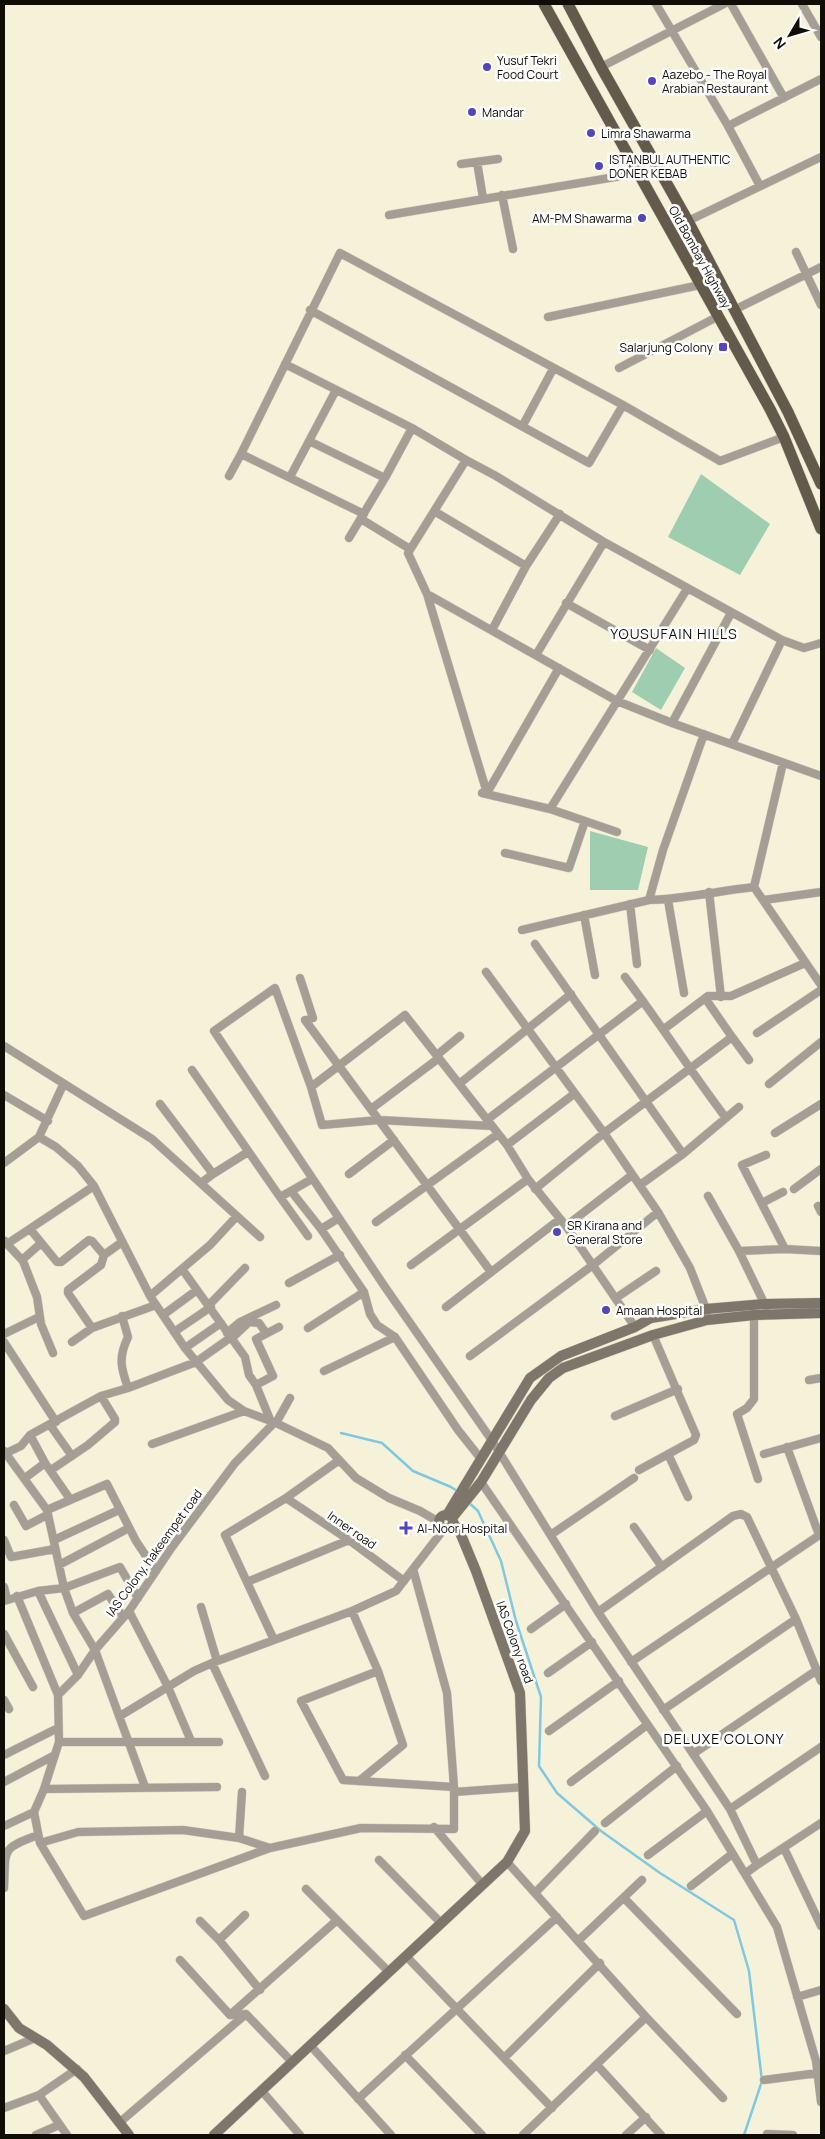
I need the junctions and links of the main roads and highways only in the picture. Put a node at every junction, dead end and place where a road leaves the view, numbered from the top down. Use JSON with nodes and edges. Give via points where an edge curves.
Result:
{"nodes":[{"id":1,"x":544,"y":4,"type":"edge"},
{"id":2,"x":568,"y":4,"type":"edge"},
{"id":3,"x":820,"y":477,"type":"edge"},
{"id":4,"x":821,"y":529,"type":"edge"}],
"edges":[{"from":1,"to":4,"type":"main road","name":"Old Bombay Highway","via":[[640,172],[784,437]]},
{"from":2,"to":3,"type":"main road","name":"Old Bombay Highway","via":[[688,221]]}]}
